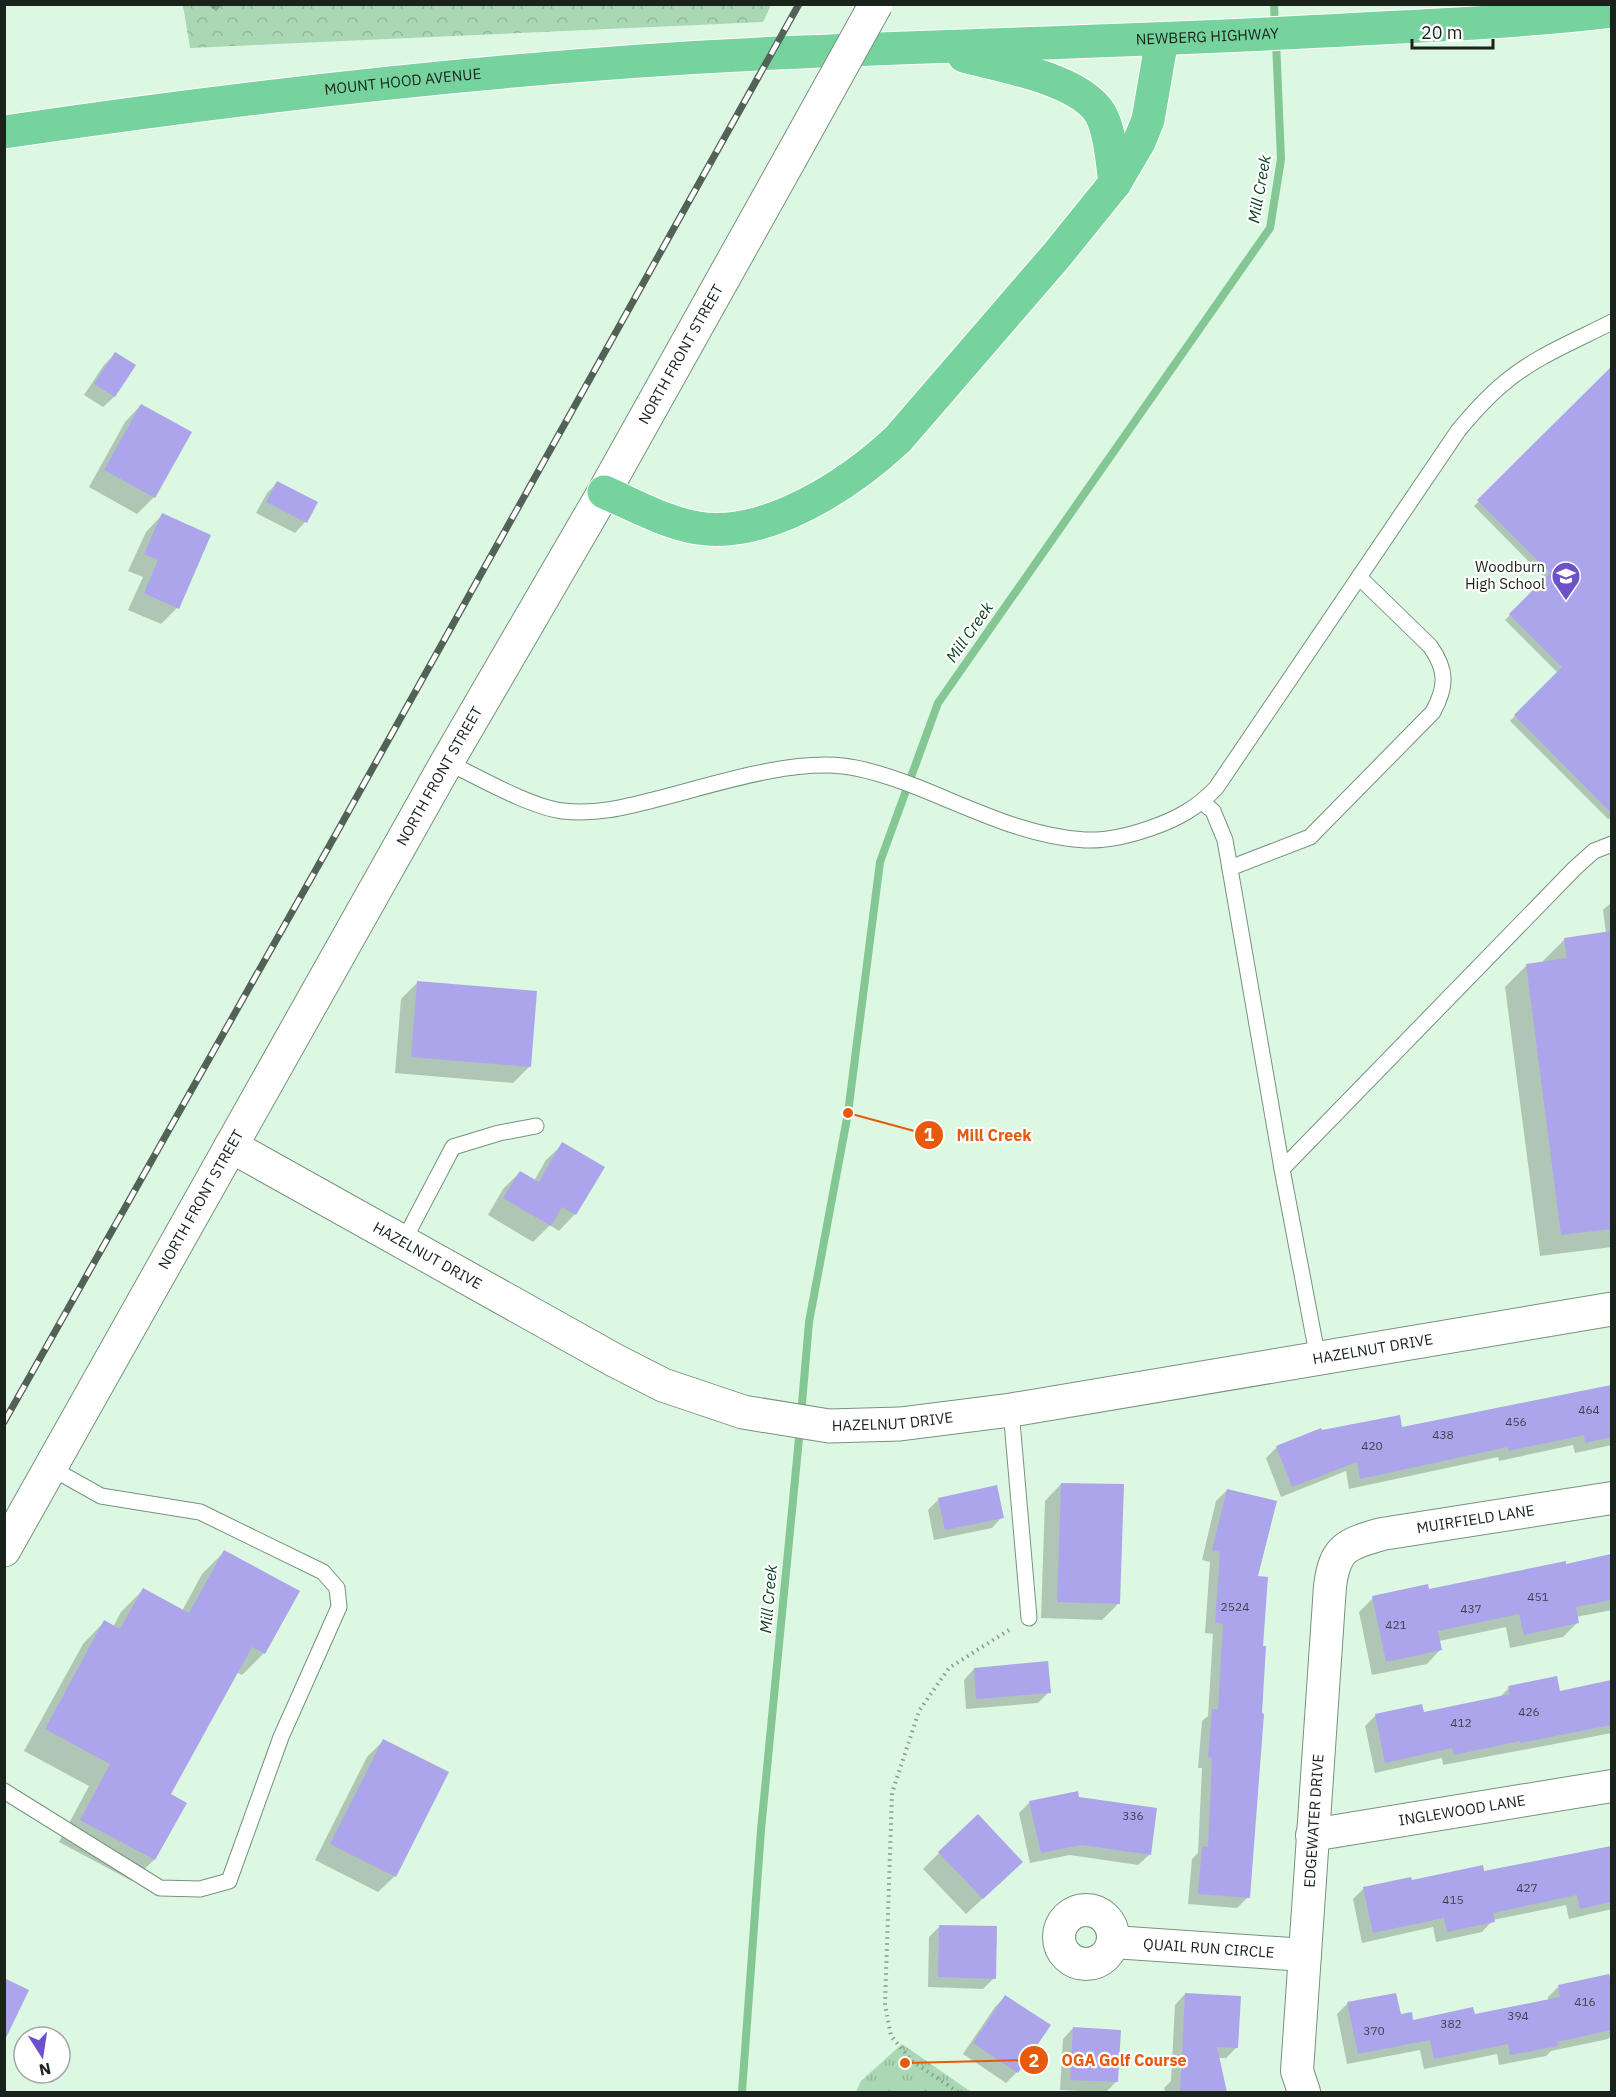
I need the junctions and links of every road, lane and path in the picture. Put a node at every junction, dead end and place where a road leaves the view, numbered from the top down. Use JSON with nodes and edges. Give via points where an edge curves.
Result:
{"nodes":[{"id":1,"x":876,"y":4,"type":"edge"},
{"id":2,"x":1611,"y":10,"type":"edge"},
{"id":3,"x":1162,"y":39,"type":"junction"},
{"id":4,"x":932,"y":48,"type":"junction"},
{"id":5,"x":802,"y":52,"type":"joint"},
{"id":6,"x":4,"y":132,"type":"edge"},
{"id":7,"x":1115,"y":183,"type":"junction"},
{"id":8,"x":1611,"y":322,"type":"edge"},
{"id":9,"x":604,"y":492,"type":"junction"},
{"id":10,"x":1359,"y":577,"type":"junction"},
{"id":11,"x":447,"y":762,"type":"junction"},
{"id":12,"x":1202,"y":802,"type":"junction"},
{"id":13,"x":1611,"y":844,"type":"edge"},
{"id":14,"x":1230,"y":868,"type":"junction"},
{"id":15,"x":536,"y":1126,"type":"dead end"},
{"id":16,"x":231,"y":1146,"type":"junction"},
{"id":17,"x":1282,"y":1169,"type":"junction"},
{"id":18,"x":403,"y":1242,"type":"junction"},
{"id":19,"x":1611,"y":1309,"type":"edge"},
{"id":20,"x":1318,"y":1359,"type":"junction"},
{"id":21,"x":1011,"y":1410,"type":"junction"},
{"id":22,"x":51,"y":1468,"type":"junction"},
{"id":23,"x":1611,"y":1498,"type":"edge"},
{"id":24,"x":4,"y":1550,"type":"edge"},
{"id":25,"x":1342,"y":1550,"type":"joint"},
{"id":26,"x":1029,"y":1618,"type":"joint"},
{"id":27,"x":1611,"y":1786,"type":"edge"},
{"id":28,"x":4,"y":1791,"type":"edge"},
{"id":29,"x":1312,"y":1835,"type":"junction"},
{"id":30,"x":1113,"y":1942,"type":"dead end"},
{"id":31,"x":1305,"y":1955,"type":"junction"},
{"id":32,"x":958,"y":2092,"type":"edge"},
{"id":33,"x":1304,"y":2092,"type":"edge"}],
"edges":[{"from":1,"to":9,"type":"main road","name":"NORTH FRONT STREET","bridge":true},
{"from":2,"to":3,"type":"main road","name":"NEWBERG HIGHWAY","via":[[1494,22]]},
{"from":3,"to":4,"type":"main road","name":"NEWBERG HIGHWAY"},
{"from":3,"to":7,"type":"main road","via":[[1148,120]]},
{"from":4,"to":5,"type":"main road","name":"NEWBERG HIGHWAY"},
{"from":4,"to":7,"type":"main road","via":[[1063,84],[1082,93],[1103,118]]},
{"from":5,"to":6,"type":"main road","name":"MOUNT HOOD AVENUE","via":[[614,62],[365,86]]},
{"from":7,"to":9,"type":"main road","via":[[898,440],[839,486],[795,510],[719,530],[667,519]]},
{"from":8,"to":10,"type":"lane","via":[[1540,358],[1480,404]]},
{"from":9,"to":11,"type":"main road","name":"NORTH FRONT STREET"},
{"from":10,"to":12,"type":"lane","via":[[1216,788]]},
{"from":10,"to":14,"type":"lane","via":[[1438,658],[1444,686],[1440,699],[1433,712],[1310,837]]},
{"from":11,"to":12,"type":"lane","via":[[534,803],[561,811],[586,812],[614,810],[797,767],[844,766],[893,778],[1014,824],[1086,840],[1139,832],[1186,813]]},
{"from":11,"to":16,"type":"main road","name":"NORTH FRONT STREET"},
{"from":12,"to":14,"type":"lane","via":[[1213,811],[1226,840]]},
{"from":13,"to":17,"type":"lane","via":[[1594,851],[1575,868]]},
{"from":14,"to":17,"type":"lane"},
{"from":15,"to":18,"type":"lane","via":[[453,1147]]},
{"from":16,"to":18,"type":"main road","name":"HAZELNUT DRIVE"},
{"from":16,"to":22,"type":"main road","name":"NORTH FRONT STREET"},
{"from":17,"to":20,"type":"lane"},
{"from":18,"to":21,"type":"main road","name":"HAZELNUT DRIVE","via":[[663,1385],[742,1412],[829,1426],[900,1424]]},
{"from":19,"to":20,"type":"main road","name":"HAZELNUT DRIVE"},
{"from":20,"to":21,"type":"main road","name":"HAZELNUT DRIVE"},
{"from":21,"to":26,"type":"lane"},
{"from":22,"to":24,"type":"main road","name":"NORTH FRONT STREET"},
{"from":22,"to":28,"type":"lane","via":[[101,1496],[200,1512],[323,1572],[337,1587],[339,1607],[281,1737],[229,1881],[200,1889],[160,1888]]},
{"from":23,"to":25,"type":"street","name":"MUIRFIELD LANE","via":[[1382,1534]]},
{"from":25,"to":29,"type":"street","name":"EDGEWATER DRIVE","via":[[1333,1566],[1330,1586]]},
{"from":26,"to":32,"type":"path","via":[[949,1668],[919,1711],[892,1793],[885,2005],[891,2036],[912,2061]]},
{"from":27,"to":29,"type":"street","name":"INGLEWOOD LANE"},
{"from":29,"to":31,"type":"street","name":"EDGEWATER DRIVE"},
{"from":30,"to":31,"type":"street","name":"QUAIL RUN CIRCLE"},
{"from":31,"to":33,"type":"street","name":"EDGEWATER DRIVE","via":[[1297,2071]]}]}
